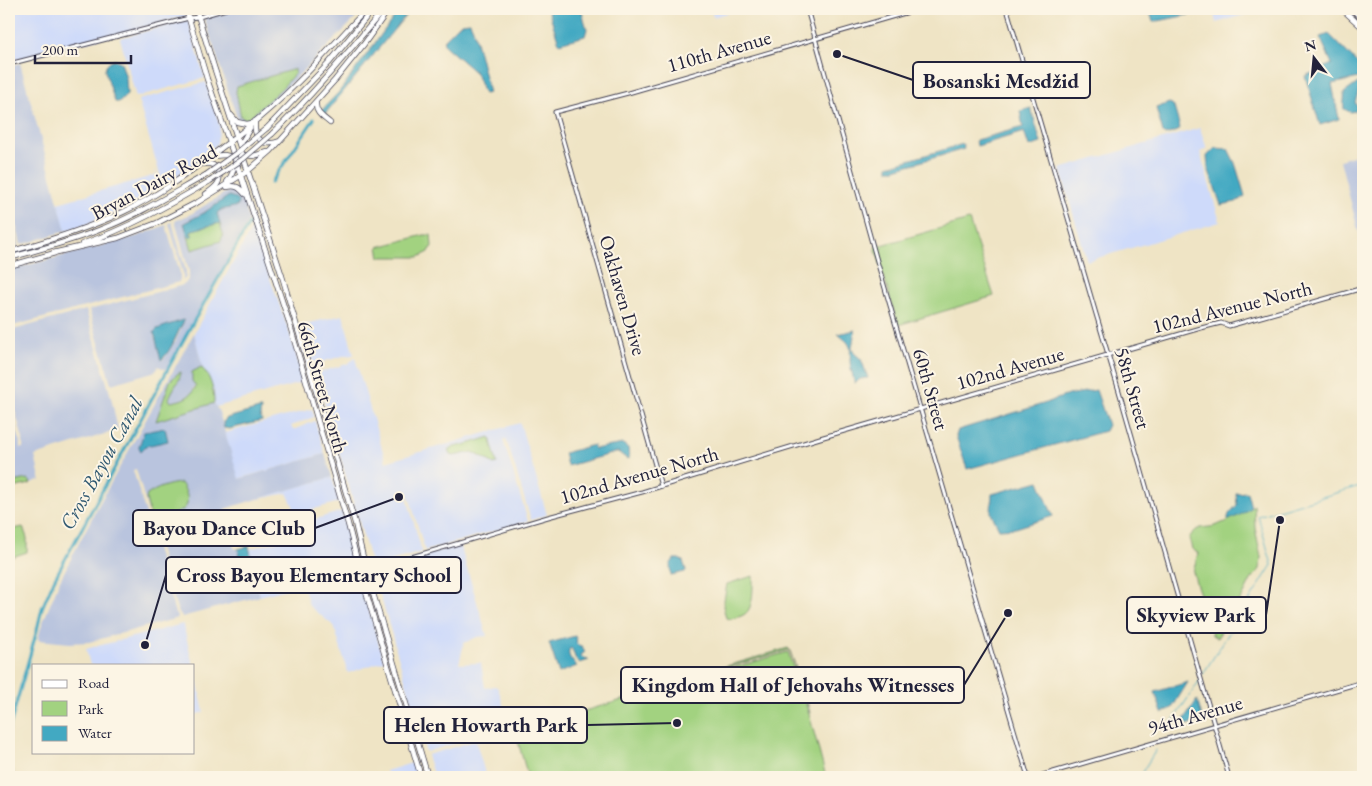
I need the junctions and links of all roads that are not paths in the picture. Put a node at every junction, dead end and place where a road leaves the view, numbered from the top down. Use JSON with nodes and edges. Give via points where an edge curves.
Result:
{"nodes":[{"id":1,"x":186,"y":9,"type":"edge"},
{"id":2,"x":196,"y":9,"type":"edge"},
{"id":3,"x":226,"y":9,"type":"edge"},
{"id":4,"x":368,"y":9,"type":"edge"},
{"id":5,"x":373,"y":9,"type":"edge"},
{"id":6,"x":384,"y":9,"type":"edge"},
{"id":7,"x":389,"y":9,"type":"edge"},
{"id":8,"x":807,"y":9,"type":"edge"},
{"id":9,"x":919,"y":9,"type":"edge"},
{"id":10,"x":1007,"y":9,"type":"edge"},
{"id":11,"x":1342,"y":9,"type":"edge"},
{"id":12,"x":1352,"y":9,"type":"edge"},
{"id":13,"x":199,"y":17,"type":"junction"},
{"id":14,"x":189,"y":18,"type":"junction"},
{"id":15,"x":1363,"y":19,"type":"edge"},
{"id":16,"x":1363,"y":28,"type":"edge"},
{"id":17,"x":816,"y":39,"type":"junction"},
{"id":18,"x":9,"y":64,"type":"edge"},
{"id":19,"x":316,"y":102,"type":"junction"},
{"id":20,"x":228,"y":109,"type":"junction"},
{"id":21,"x":554,"y":112,"type":"joint"},
{"id":22,"x":255,"y":121,"type":"junction"},
{"id":23,"x":330,"y":123,"type":"dead end"},
{"id":24,"x":236,"y":136,"type":"junction"},
{"id":25,"x":280,"y":141,"type":"junction"},
{"id":26,"x":229,"y":142,"type":"junction"},
{"id":27,"x":238,"y":142,"type":"junction"},
{"id":28,"x":241,"y":148,"type":"junction"},
{"id":29,"x":272,"y":150,"type":"junction"},
{"id":30,"x":238,"y":156,"type":"junction"},
{"id":31,"x":210,"y":157,"type":"junction"},
{"id":32,"x":200,"y":164,"type":"junction"},
{"id":33,"x":248,"y":171,"type":"junction"},
{"id":34,"x":241,"y":176,"type":"junction"},
{"id":35,"x":223,"y":187,"type":"junction"},
{"id":36,"x":247,"y":196,"type":"junction"},
{"id":37,"x":198,"y":202,"type":"junction"},
{"id":38,"x":9,"y":252,"type":"edge"},
{"id":39,"x":53,"y":253,"type":"junction"},
{"id":40,"x":9,"y":259,"type":"edge"},
{"id":41,"x":9,"y":266,"type":"edge"},
{"id":42,"x":1363,"y":288,"type":"edge"},
{"id":43,"x":1108,"y":355,"type":"junction"},
{"id":44,"x":308,"y":386,"type":"junction"},
{"id":45,"x":921,"y":409,"type":"junction"},
{"id":46,"x":325,"y":420,"type":"junction"},
{"id":47,"x":661,"y":486,"type":"junction"},
{"id":48,"x":366,"y":570,"type":"junction"},
{"id":49,"x":360,"y":572,"type":"junction"},
{"id":50,"x":1363,"y":682,"type":"edge"},
{"id":51,"x":1214,"y":725,"type":"junction"},
{"id":52,"x":421,"y":777,"type":"edge"},
{"id":53,"x":428,"y":777,"type":"edge"},
{"id":54,"x":1028,"y":777,"type":"edge"},
{"id":55,"x":1036,"y":777,"type":"edge"},
{"id":56,"x":1229,"y":777,"type":"edge"}],
"edges":[{"from":1,"to":14,"type":"main road"},
{"from":2,"to":13,"type":"main road"},
{"from":3,"to":13,"type":"street"},
{"from":4,"to":22,"type":"main road","via":[[294,87]]},
{"from":5,"to":40,"type":"main road","name":"Bryan Dairy Road","bridge":true,"via":[[267,128],[206,175],[105,228]]},
{"from":6,"to":39,"type":"main road","name":"Bryan Dairy Road","bridge":true,"via":[[292,115],[243,159],[160,210],[121,229]]},
{"from":7,"to":19,"type":"main road"},
{"from":8,"to":17,"type":"street","name":"60th Street"},
{"from":9,"to":17,"type":"street","name":"110th Avenue"},
{"from":10,"to":43,"type":"street","name":"58th Street"},
{"from":11,"to":16,"type":"main road"},
{"from":12,"to":15,"type":"highway"},
{"from":13,"to":14,"type":"street"},
{"from":13,"to":20,"type":"main road"},
{"from":14,"to":18,"type":"street"},
{"from":14,"to":26,"type":"main road"},
{"from":17,"to":21,"type":"street","name":"110th Avenue"},
{"from":17,"to":45,"type":"street","name":"60th Street"},
{"from":19,"to":23,"type":"main road","via":[[316,110]]},
{"from":19,"to":25,"type":"main road"},
{"from":20,"to":22,"type":"main road","via":[[237,122],[247,124]]},
{"from":20,"to":24,"type":"main road"},
{"from":21,"to":47,"type":"street","name":"Oakhaven Drive"},
{"from":22,"to":24,"type":"main road"},
{"from":22,"to":25,"type":"main road","via":[[255,131],[264,143]]},
{"from":22,"to":28,"type":"main road"},
{"from":24,"to":26,"type":"main road"},
{"from":24,"to":27,"type":"main road"},
{"from":25,"to":29,"type":"main road"},
{"from":26,"to":30,"type":"main road"},
{"from":26,"to":31,"type":"main road"},
{"from":27,"to":28,"type":"main road"},
{"from":27,"to":30,"type":"main road"},
{"from":28,"to":30,"type":"main road"},
{"from":29,"to":30,"type":"main road","via":[[253,156]]},
{"from":29,"to":33,"type":"main road"},
{"from":30,"to":31,"type":"main road"},
{"from":30,"to":33,"type":"main road","name":"66th Street North","via":[[246,162]]},
{"from":30,"to":34,"type":"main road","name":"66th Street North"},
{"from":30,"to":35,"type":"main road","via":[[230,179]]},
{"from":31,"to":32,"type":"main road"},
{"from":32,"to":37,"type":"main road","via":[[213,165],[220,174],[217,185]]},
{"from":32,"to":38,"type":"main road","via":[[124,212]]},
{"from":33,"to":34,"type":"main road"},
{"from":33,"to":46,"type":"main road","name":"66th Street North"},
{"from":34,"to":35,"type":"main road"},
{"from":34,"to":36,"type":"main road","name":"66th Street North"},
{"from":35,"to":36,"type":"main road","via":[[233,185]]},
{"from":35,"to":37,"type":"main road"},
{"from":36,"to":44,"type":"main road","name":"66th Street North"},
{"from":37,"to":39,"type":"main road","via":[[138,231]]},
{"from":39,"to":41,"type":"main road","name":"Bryan Dairy Road"},
{"from":42,"to":43,"type":"street","name":"102nd Avenue North","via":[[1229,326],[1221,323]]},
{"from":43,"to":45,"type":"street","name":"102nd Avenue"},
{"from":43,"to":51,"type":"street","name":"58th Street"},
{"from":44,"to":46,"type":"main road","via":[[320,416]]},
{"from":44,"to":49,"type":"main road","name":"66th Street North"},
{"from":45,"to":47,"type":"street","name":"102nd Avenue North"},
{"from":45,"to":54,"type":"street","name":"60th Street"},
{"from":46,"to":48,"type":"main road","name":"66th Street North"},
{"from":47,"to":48,"type":"street","name":"102nd Avenue North"},
{"from":48,"to":49,"type":"street"},
{"from":48,"to":53,"type":"main road","name":"66th Street North"},
{"from":49,"to":52,"type":"main road","name":"66th Street North"},
{"from":50,"to":51,"type":"street","name":"94th Avenue"},
{"from":51,"to":55,"type":"street","name":"94th Avenue"},
{"from":51,"to":56,"type":"street","name":"58th Street"}]}
